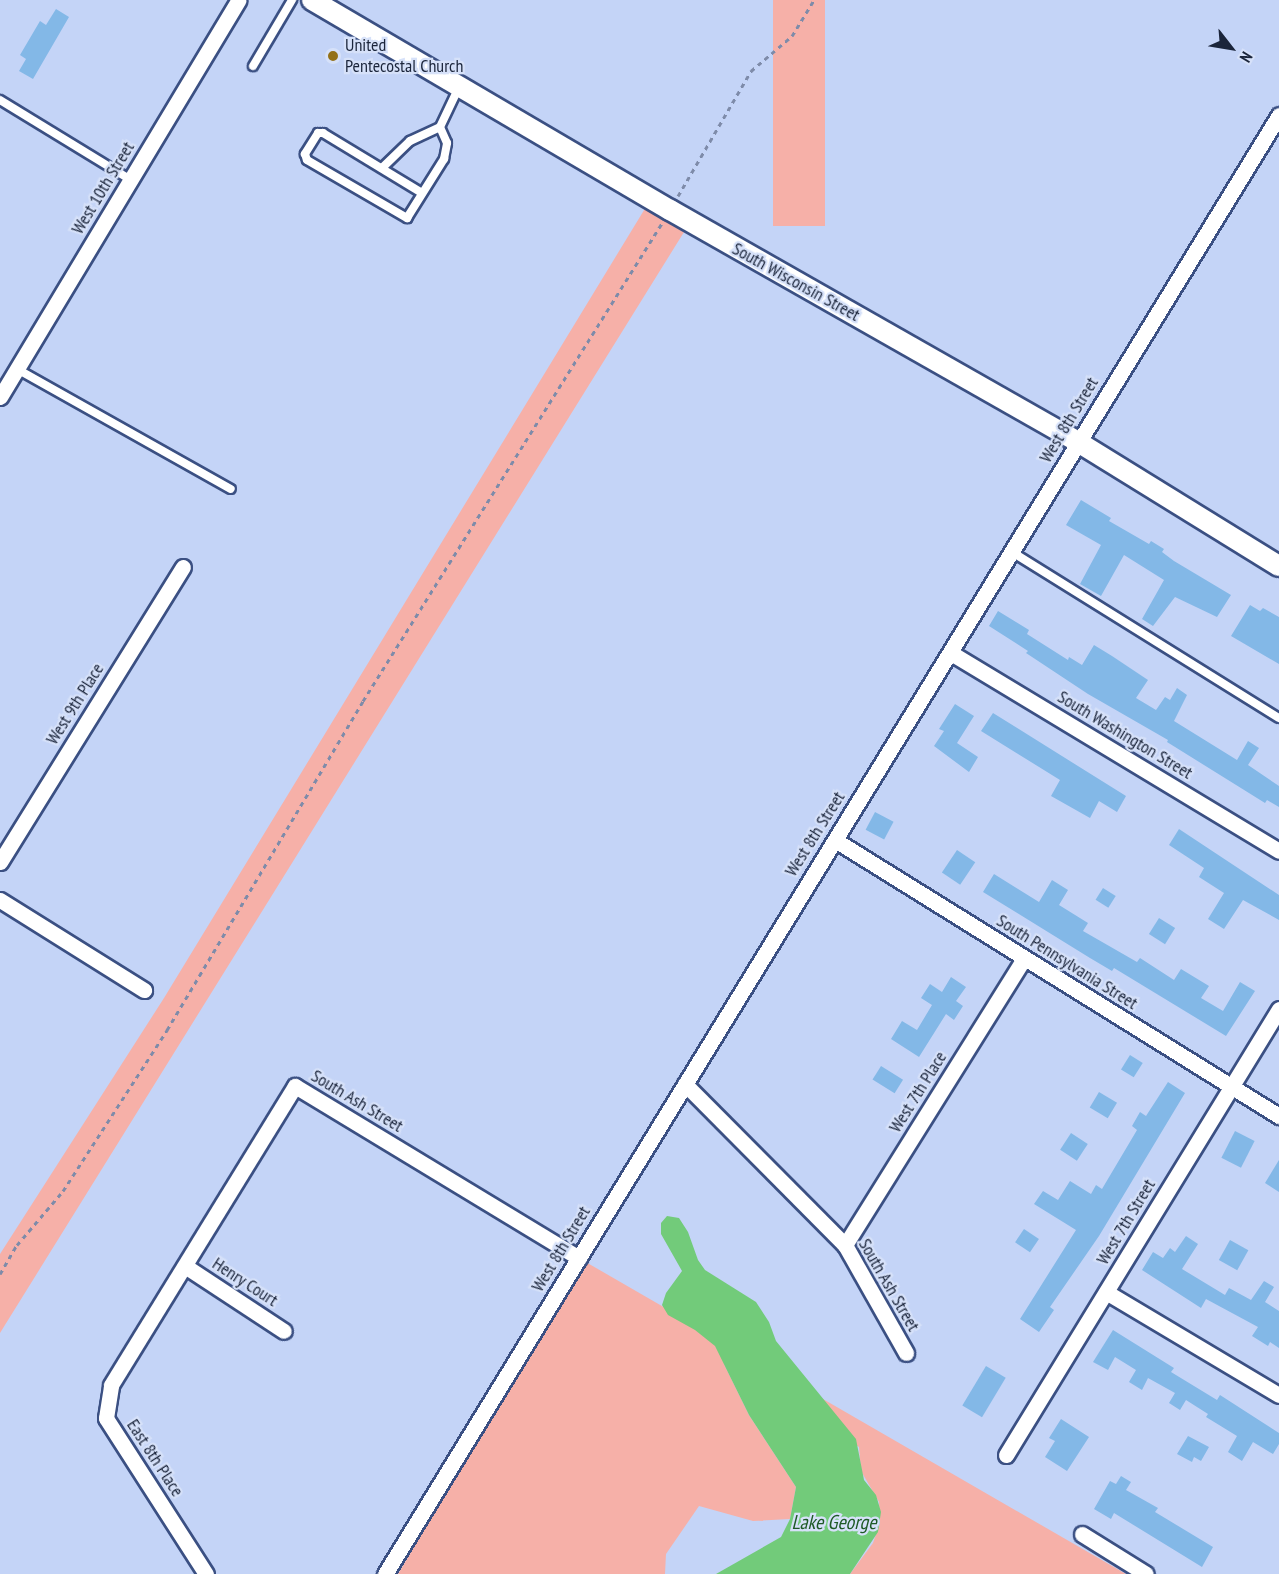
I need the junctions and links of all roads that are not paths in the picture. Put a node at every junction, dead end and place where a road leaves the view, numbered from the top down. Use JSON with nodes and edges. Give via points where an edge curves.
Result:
{"nodes":[{"id":1,"x":239,"y":0,"type":"edge"},
{"id":2,"x":292,"y":0,"type":"edge"},
{"id":3,"x":312,"y":0,"type":"edge"},
{"id":4,"x":253,"y":66,"type":"dead end"},
{"id":5,"x":459,"y":86,"type":"junction"},
{"id":6,"x":0,"y":100,"type":"edge"},
{"id":7,"x":1279,"y":115,"type":"edge"},
{"id":8,"x":440,"y":127,"type":"junction"},
{"id":9,"x":382,"y":168,"type":"junction"},
{"id":10,"x":130,"y":180,"type":"junction"},
{"id":11,"x":422,"y":193,"type":"junction"},
{"id":12,"x":17,"y":369,"type":"junction"},
{"id":13,"x":0,"y":397,"type":"edge"},
{"id":14,"x":1078,"y":442,"type":"junction"},
{"id":15,"x":231,"y":489,"type":"dead end"},
{"id":16,"x":1012,"y":552,"type":"junction"},
{"id":17,"x":1277,"y":562,"type":"edge"},
{"id":18,"x":183,"y":567,"type":"dead end"},
{"id":19,"x":951,"y":653,"type":"junction"},
{"id":20,"x":1279,"y":718,"type":"edge"},
{"id":21,"x":835,"y":840,"type":"junction"},
{"id":22,"x":1279,"y":851,"type":"edge"},
{"id":23,"x":0,"y":862,"type":"edge"},
{"id":24,"x":0,"y":900,"type":"edge"},
{"id":25,"x":1024,"y":959,"type":"junction"},
{"id":26,"x":144,"y":990,"type":"dead end"},
{"id":27,"x":1279,"y":1009,"type":"edge"},
{"id":28,"x":685,"y":1084,"type":"junction"},
{"id":29,"x":1232,"y":1087,"type":"junction"},
{"id":30,"x":1279,"y":1116,"type":"edge"},
{"id":31,"x":845,"y":1245,"type":"junction"},
{"id":32,"x":579,"y":1258,"type":"junction"},
{"id":33,"x":185,"y":1266,"type":"junction"},
{"id":34,"x":1106,"y":1292,"type":"junction"},
{"id":35,"x":284,"y":1331,"type":"dead end"},
{"id":36,"x":906,"y":1353,"type":"dead end"},
{"id":37,"x":1279,"y":1395,"type":"edge"},
{"id":38,"x":1006,"y":1455,"type":"dead end"},
{"id":39,"x":1082,"y":1534,"type":"dead end"},
{"id":40,"x":206,"y":1574,"type":"edge"},
{"id":41,"x":385,"y":1574,"type":"edge"},
{"id":42,"x":1146,"y":1574,"type":"edge"}],
"edges":[{"from":1,"to":10,"type":"street","name":"West 10th Street"},
{"from":2,"to":4,"type":"lane"},
{"from":3,"to":5,"type":"street","name":"South Wisconsin Street"},
{"from":5,"to":8,"type":"lane"},
{"from":5,"to":14,"type":"street","name":"South Wisconsin Street"},
{"from":6,"to":10,"type":"lane"},
{"from":7,"to":14,"type":"street","name":"West 8th Street"},
{"from":8,"to":9,"type":"lane","via":[[410,141]]},
{"from":8,"to":11,"type":"lane","via":[[447,143],[444,159]]},
{"from":9,"to":11,"type":"lane"},
{"from":9,"to":11,"type":"lane","via":[[323,133],[318,133],[305,154],[307,160],[403,218],[407,218]]},
{"from":10,"to":12,"type":"street","name":"West 10th Street"},
{"from":12,"to":13,"type":"street","name":"West 10th Street"},
{"from":12,"to":15,"type":"lane"},
{"from":14,"to":16,"type":"street","name":"West 8th Street"},
{"from":14,"to":17,"type":"street","name":"South Wisconsin Street"},
{"from":16,"to":19,"type":"street","name":"West 8th Street"},
{"from":16,"to":20,"type":"lane"},
{"from":18,"to":23,"type":"street","name":"West 9th Place"},
{"from":19,"to":21,"type":"street","name":"West 8th Street"},
{"from":19,"to":22,"type":"street","name":"South Washington Street"},
{"from":21,"to":25,"type":"street","name":"South Pennsylvania Street"},
{"from":21,"to":28,"type":"street","name":"West 8th Street"},
{"from":24,"to":26,"type":"street"},
{"from":25,"to":29,"type":"street","name":"South Pennsylvania Street"},
{"from":25,"to":31,"type":"street","name":"West 7th Place"},
{"from":27,"to":29,"type":"street","name":"West 7th Street"},
{"from":28,"to":31,"type":"street","name":"South Ash Street"},
{"from":28,"to":32,"type":"street","name":"West 8th Street"},
{"from":29,"to":30,"type":"street","name":"South Pennsylvania Street"},
{"from":29,"to":34,"type":"street","name":"West 7th Street"},
{"from":31,"to":36,"type":"street","name":"South Ash Street"},
{"from":32,"to":33,"type":"street","name":"South Ash Street","via":[[295,1086]]},
{"from":32,"to":41,"type":"street","name":"West 8th Street"},
{"from":33,"to":35,"type":"street","name":"Henry Court"},
{"from":33,"to":40,"type":"street","name":"East 8th Place","via":[[111,1385],[106,1418]]},
{"from":34,"to":37,"type":"street"},
{"from":34,"to":38,"type":"street","name":"West 7th Street"},
{"from":39,"to":42,"type":"street"}]}
